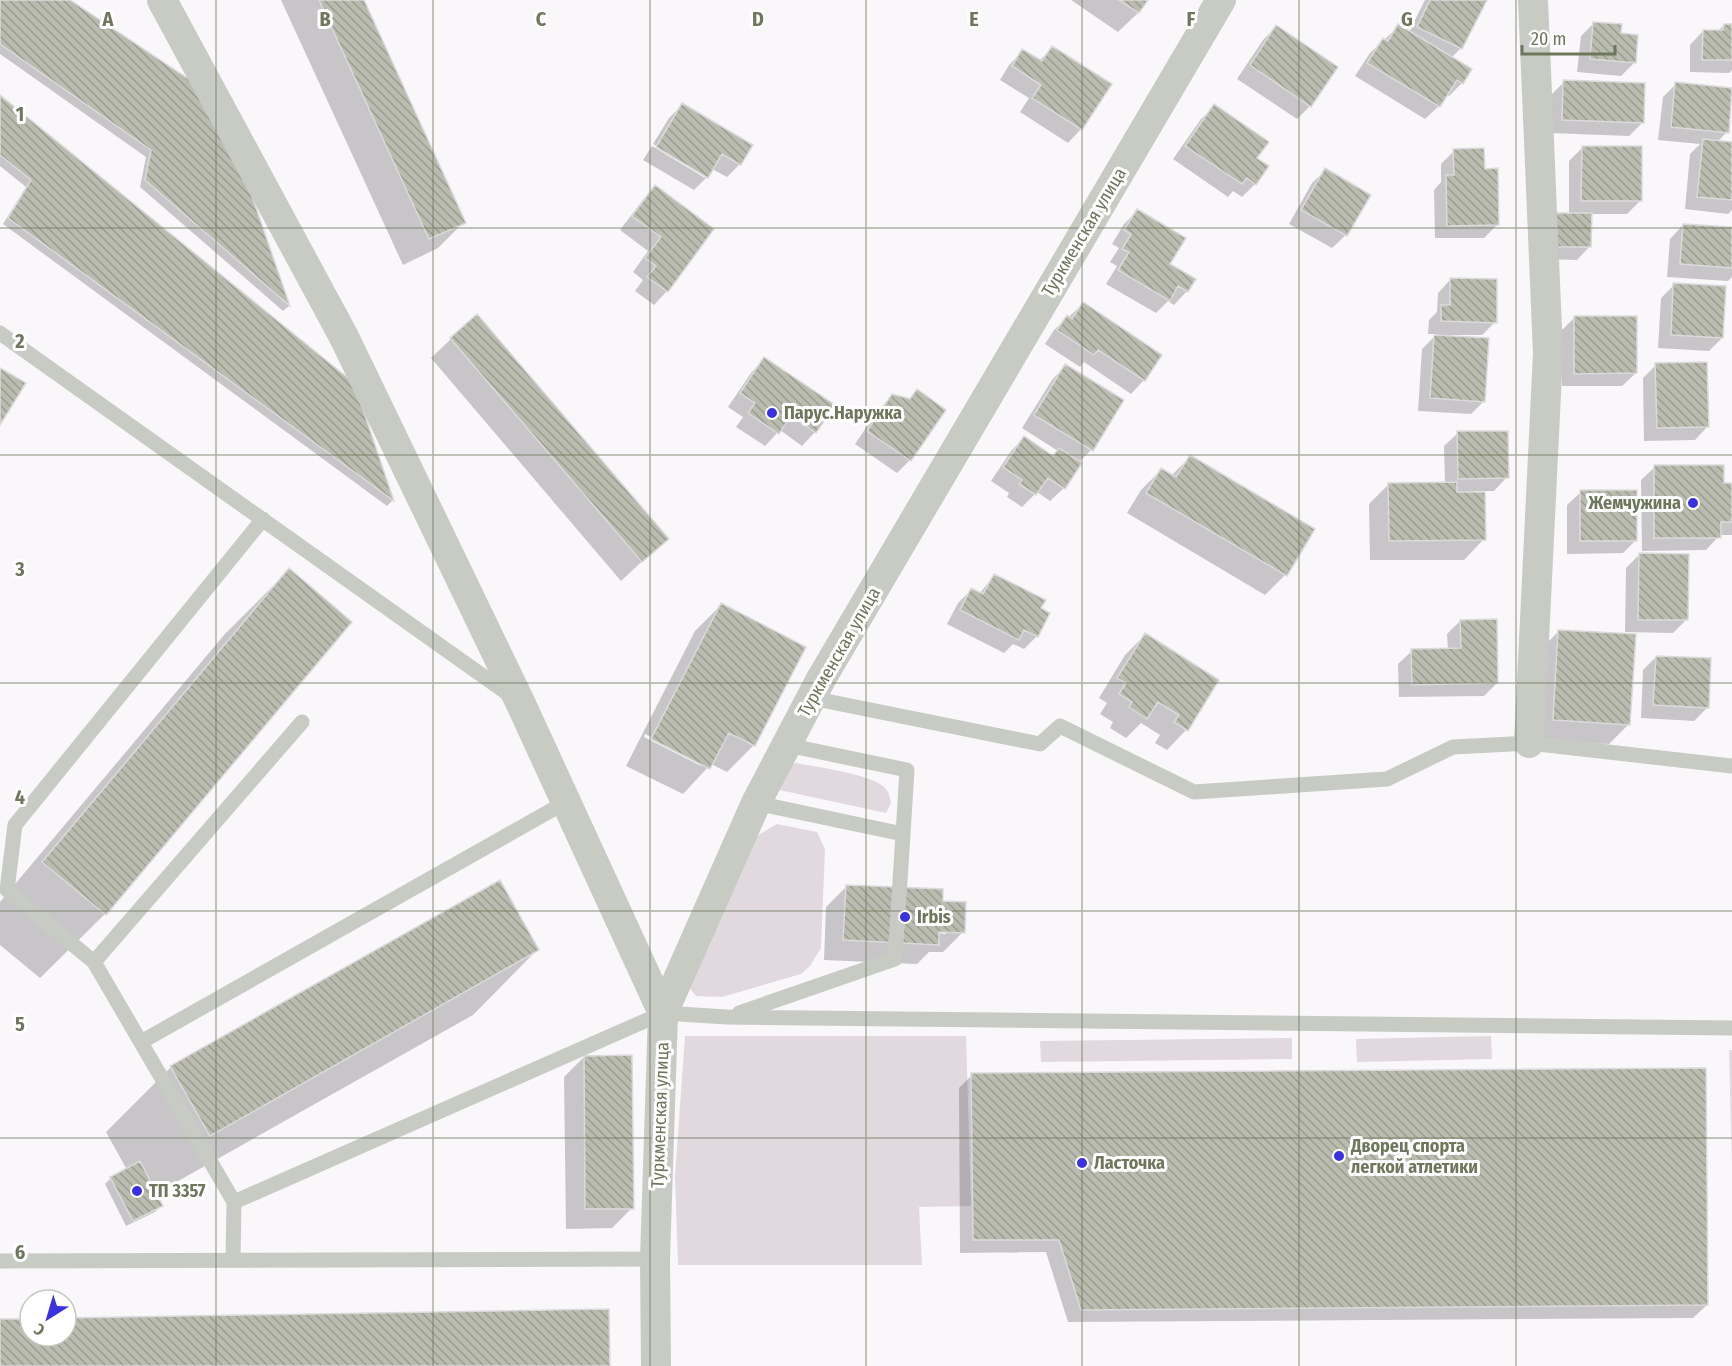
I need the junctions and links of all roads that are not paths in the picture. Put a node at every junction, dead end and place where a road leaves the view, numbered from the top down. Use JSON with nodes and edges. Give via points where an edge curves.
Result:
{"nodes":[{"id":1,"x":162,"y":0,"type":"edge"},
{"id":2,"x":1221,"y":0,"type":"edge"},
{"id":3,"x":1533,"y":0,"type":"edge"},
{"id":4,"x":0,"y":333,"type":"edge"},
{"id":5,"x":262,"y":519,"type":"junction"},
{"id":6,"x":811,"y":698,"type":"junction"},
{"id":7,"x":520,"y":702,"type":"junction"},
{"id":8,"x":302,"y":722,"type":"dead end"},
{"id":9,"x":1529,"y":743,"type":"junction"},
{"id":10,"x":787,"y":745,"type":"junction"},
{"id":11,"x":1732,"y":766,"type":"edge"},
{"id":12,"x":566,"y":802,"type":"junction"},
{"id":13,"x":756,"y":803,"type":"junction"},
{"id":14,"x":903,"y":834,"type":"junction"},
{"id":15,"x":94,"y":962,"type":"junction"},
{"id":16,"x":663,"y":1013,"type":"junction"},
{"id":17,"x":727,"y":1017,"type":"junction"},
{"id":18,"x":1732,"y":1028,"type":"edge"},
{"id":19,"x":141,"y":1042,"type":"junction"},
{"id":20,"x":234,"y":1202,"type":"junction"},
{"id":21,"x":655,"y":1259,"type":"junction"},
{"id":22,"x":233,"y":1260,"type":"junction"},
{"id":23,"x":0,"y":1262,"type":"edge"},
{"id":24,"x":656,"y":1366,"type":"edge"}],
"edges":[{"from":1,"to":7,"type":"street","via":[[344,338]]},
{"from":2,"to":6,"type":"street","name":"Туркменская улица"},
{"from":3,"to":9,"type":"street","via":[[1548,353]]},
{"from":4,"to":5,"type":"lane"},
{"from":5,"to":7,"type":"lane"},
{"from":5,"to":15,"type":"lane","via":[[15,825],[7,890]]},
{"from":6,"to":9,"type":"lane","via":[[1040,744],[1060,726],[1194,792],[1387,779],[1453,747]]},
{"from":6,"to":10,"type":"street","name":"Туркменская улица"},
{"from":7,"to":12,"type":"street"},
{"from":8,"to":15,"type":"lane"},
{"from":9,"to":11,"type":"lane"},
{"from":10,"to":13,"type":"street","name":"Туркменская улица"},
{"from":10,"to":14,"type":"lane","via":[[907,770]]},
{"from":12,"to":16,"type":"street"},
{"from":12,"to":19,"type":"lane"},
{"from":13,"to":14,"type":"lane"},
{"from":13,"to":16,"type":"street","name":"Туркменская улица"},
{"from":14,"to":17,"type":"lane","via":[[894,959]]},
{"from":15,"to":19,"type":"lane"},
{"from":16,"to":17,"type":"lane"},
{"from":16,"to":20,"type":"lane"},
{"from":16,"to":21,"type":"street","name":"Туркменская улица"},
{"from":17,"to":18,"type":"lane"},
{"from":19,"to":20,"type":"lane"},
{"from":20,"to":22,"type":"lane"},
{"from":21,"to":22,"type":"lane"},
{"from":21,"to":24,"type":"street","name":"Туркменская улица"},
{"from":22,"to":23,"type":"lane"}]}
